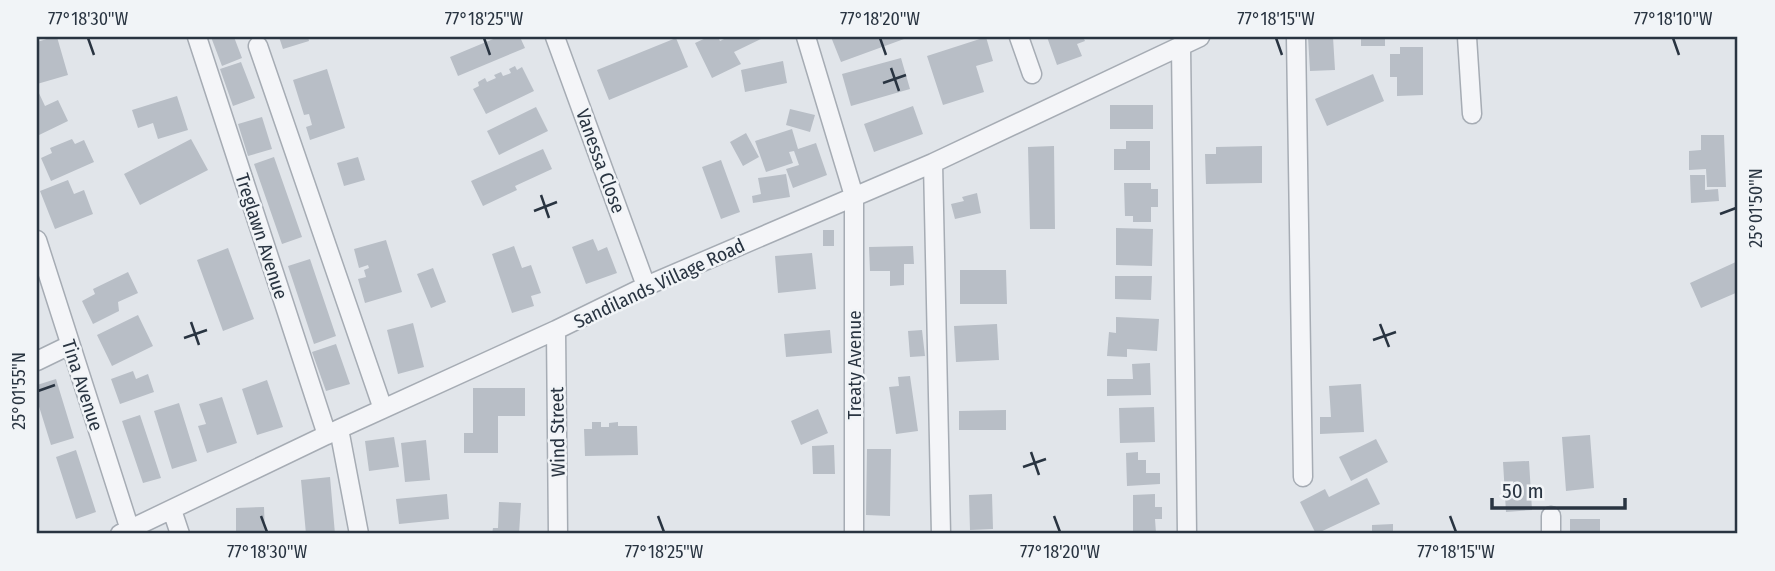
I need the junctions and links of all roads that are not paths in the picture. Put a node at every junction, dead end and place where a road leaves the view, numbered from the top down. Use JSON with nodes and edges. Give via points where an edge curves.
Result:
{"nodes":[{"id":1,"x":197,"y":37,"type":"edge"},
{"id":2,"x":555,"y":37,"type":"edge"},
{"id":3,"x":806,"y":37,"type":"edge"},
{"id":4,"x":1020,"y":37,"type":"edge"},
{"id":5,"x":1200,"y":37,"type":"edge"},
{"id":6,"x":1296,"y":37,"type":"edge"},
{"id":7,"x":1467,"y":37,"type":"edge"},
{"id":8,"x":258,"y":46,"type":"dead end"},
{"id":9,"x":1181,"y":46,"type":"junction"},
{"id":10,"x":1032,"y":74,"type":"dead end"},
{"id":11,"x":1472,"y":114,"type":"dead end"},
{"id":12,"x":933,"y":163,"type":"junction"},
{"id":13,"x":854,"y":196,"type":"junction"},
{"id":14,"x":37,"y":240,"type":"edge"},
{"id":15,"x":646,"y":286,"type":"junction"},
{"id":16,"x":556,"y":330,"type":"junction"},
{"id":17,"x":69,"y":345,"type":"junction"},
{"id":18,"x":37,"y":361,"type":"edge"},
{"id":19,"x":383,"y":409,"type":"junction"},
{"id":20,"x":333,"y":432,"type":"junction"},
{"id":21,"x":1303,"y":477,"type":"dead end"},
{"id":22,"x":172,"y":510,"type":"junction"},
{"id":23,"x":1551,"y":516,"type":"dead end"},
{"id":24,"x":125,"y":532,"type":"edge"},
{"id":25,"x":180,"y":534,"type":"edge"},
{"id":26,"x":359,"y":534,"type":"edge"},
{"id":27,"x":558,"y":534,"type":"edge"},
{"id":28,"x":854,"y":534,"type":"edge"},
{"id":29,"x":941,"y":534,"type":"edge"},
{"id":30,"x":1187,"y":534,"type":"edge"},
{"id":31,"x":1551,"y":534,"type":"edge"}],
"edges":[{"from":1,"to":20,"type":"street","name":"Treglawn Avenue"},
{"from":2,"to":15,"type":"street","name":"Vanessa Close"},
{"from":3,"to":13,"type":"street","name":"Treaty Avenue"},
{"from":4,"to":10,"type":"street"},
{"from":5,"to":9,"type":"street","name":"Sandilands Village Road"},
{"from":6,"to":21,"type":"street"},
{"from":7,"to":11,"type":"street"},
{"from":8,"to":19,"type":"street"},
{"from":9,"to":12,"type":"street","name":"Sandilands Village Road"},
{"from":9,"to":30,"type":"street"},
{"from":12,"to":13,"type":"street","name":"Sandilands Village Road"},
{"from":12,"to":29,"type":"street"},
{"from":13,"to":15,"type":"street","name":"Sandilands Village Road"},
{"from":13,"to":28,"type":"street","name":"Treaty Avenue"},
{"from":14,"to":17,"type":"street","name":"Tina Avenue"},
{"from":15,"to":16,"type":"street","name":"Sandilands Village Road"},
{"from":16,"to":19,"type":"street","name":"Sandilands Village Road"},
{"from":16,"to":27,"type":"street","name":"Wind Street"},
{"from":17,"to":18,"type":"street"},
{"from":17,"to":24,"type":"street","name":"Tina Avenue"},
{"from":19,"to":20,"type":"street","name":"Sandilands Village Road"},
{"from":20,"to":22,"type":"street","name":"Sandilands Village Road"},
{"from":20,"to":26,"type":"street","name":"Treglawn Avenue"},
{"from":22,"to":24,"type":"street","name":"Sandilands Village Road"},
{"from":22,"to":25,"type":"street"},
{"from":23,"to":31,"type":"street"}]}
